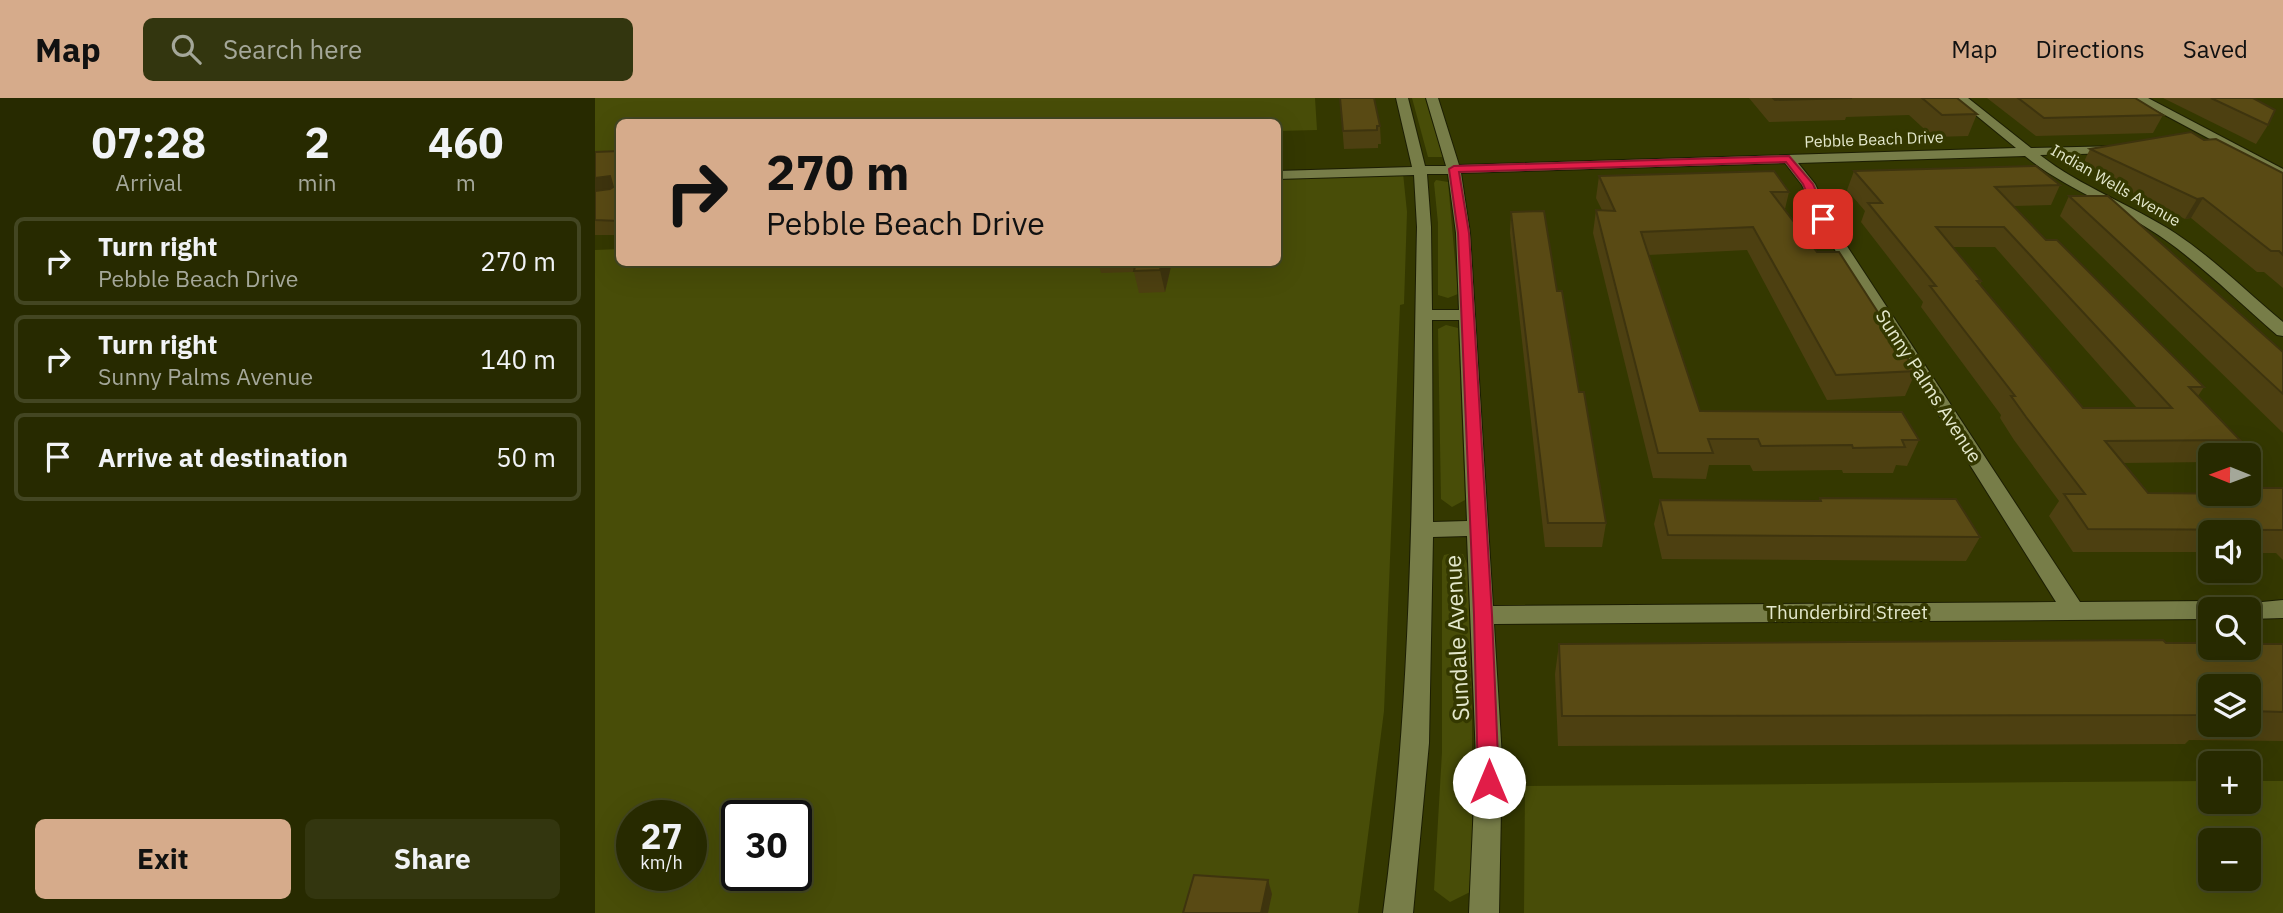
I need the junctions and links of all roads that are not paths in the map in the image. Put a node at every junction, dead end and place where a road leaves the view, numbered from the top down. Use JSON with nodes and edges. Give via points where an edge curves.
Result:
{"nodes":[{"id":1,"x":1402,"y":98,"type":"edge"},
{"id":2,"x":1432,"y":98,"type":"edge"},
{"id":3,"x":1961,"y":98,"type":"edge"},
{"id":4,"x":2139,"y":98,"type":"edge"},
{"id":5,"x":2218,"y":141,"type":"junction"},
{"id":6,"x":2193,"y":144,"type":"edge"},
{"id":7,"x":2139,"y":148,"type":"edge"},
{"id":8,"x":2028,"y":152,"type":"junction"},
{"id":9,"x":1789,"y":159,"type":"junction"},
{"id":10,"x":1454,"y":169,"type":"junction"},
{"id":11,"x":1420,"y":171,"type":"junction"},
{"id":12,"x":2283,"y":174,"type":"edge"},
{"id":13,"x":1281,"y":175,"type":"edge"},
{"id":14,"x":1423,"y":315,"type":"junction"},
{"id":15,"x":1467,"y":315,"type":"junction"},
{"id":16,"x":2283,"y":331,"type":"edge"},
{"id":17,"x":1479,"y":528,"type":"junction"},
{"id":18,"x":1421,"y":530,"type":"junction"},
{"id":19,"x":2283,"y":609,"type":"edge"},
{"id":20,"x":2198,"y":610,"type":"edge"},
{"id":21,"x":2261,"y":610,"type":"edge"},
{"id":22,"x":2074,"y":611,"type":"junction"},
{"id":23,"x":1483,"y":615,"type":"junction"},
{"id":24,"x":1398,"y":913,"type":"edge"},
{"id":25,"x":1484,"y":913,"type":"edge"}],
"edges":[{"from":1,"to":11,"type":"street","name":"Sundale Avenue"},
{"from":2,"to":10,"type":"street","name":"Sundale Avenue"},
{"from":3,"to":8,"type":"street","name":"Indian Wells Avenue"},
{"from":4,"to":5,"type":"street"},
{"from":5,"to":6,"type":"street"},
{"from":5,"to":12,"type":"street"},
{"from":7,"to":8,"type":"street","name":"Pebble Beach Drive"},
{"from":8,"to":9,"type":"street","name":"Pebble Beach Drive"},
{"from":8,"to":16,"type":"street","name":"Indian Wells Avenue","via":[[2070,183],[2153,224]]},
{"from":9,"to":10,"type":"street","name":"Pebble Beach Drive"},
{"from":9,"to":22,"type":"street","name":"Sunny Palms Avenue","via":[[1808,184],[1832,234]]},
{"from":10,"to":11,"type":"street","name":"Pebble Beach Drive"},
{"from":10,"to":15,"type":"street","name":"Sundale Avenue","via":[[1461,206]]},
{"from":11,"to":13,"type":"street","name":"Pebble Beach Drive"},
{"from":11,"to":14,"type":"street","name":"Sundale Avenue"},
{"from":14,"to":15,"type":"street"},
{"from":14,"to":18,"type":"street","name":"Sundale Avenue"},
{"from":15,"to":17,"type":"street","name":"Sundale Avenue"},
{"from":17,"to":18,"type":"street","name":"Sundale Avenue"},
{"from":17,"to":23,"type":"street","name":"Sundale Avenue"},
{"from":18,"to":24,"type":"street","name":"Sundale Avenue","via":[[1417,737]]},
{"from":19,"to":21,"type":"street"},
{"from":20,"to":22,"type":"street","name":"Thunderbird Street"},
{"from":22,"to":23,"type":"street","name":"Thunderbird Street"},
{"from":23,"to":25,"type":"street","name":"Sundale Avenue","via":[[1489,758]]}]}
